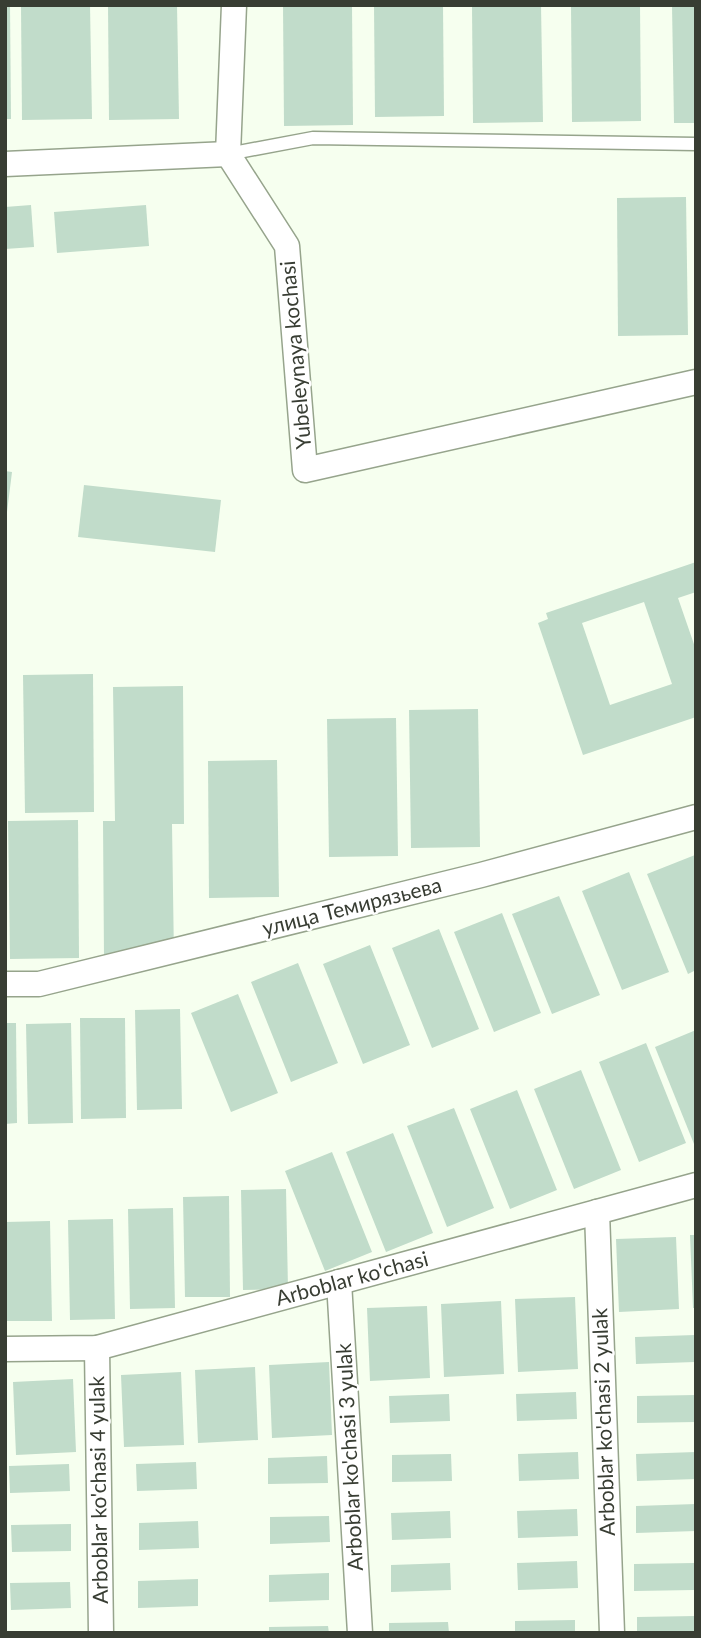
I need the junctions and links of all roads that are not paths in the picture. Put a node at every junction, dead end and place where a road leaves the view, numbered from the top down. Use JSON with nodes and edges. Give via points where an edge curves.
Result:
{"nodes":[{"id":1,"x":234,"y":5,"type":"edge"},
{"id":2,"x":696,"y":144,"type":"edge"},
{"id":3,"x":228,"y":154,"type":"junction"},
{"id":4,"x":5,"y":164,"type":"edge"},
{"id":5,"x":696,"y":382,"type":"edge"},
{"id":6,"x":696,"y":817,"type":"edge"},
{"id":7,"x":5,"y":984,"type":"edge"},
{"id":8,"x":696,"y":1185,"type":"edge"},
{"id":9,"x":597,"y":1212,"type":"junction"},
{"id":10,"x":339,"y":1282,"type":"junction"},
{"id":11,"x":97,"y":1348,"type":"junction"},
{"id":12,"x":5,"y":1349,"type":"edge"},
{"id":13,"x":102,"y":1633,"type":"edge"},
{"id":14,"x":360,"y":1633,"type":"edge"},
{"id":15,"x":612,"y":1633,"type":"edge"}],
"edges":[{"from":1,"to":3,"type":"street"},
{"from":2,"to":3,"type":"lane","via":[[313,138]]},
{"from":3,"to":4,"type":"street"},
{"from":3,"to":5,"type":"street","name":"Yubeleynaya kochasi","via":[[287,246],[305,470]]},
{"from":6,"to":7,"type":"street","name":"улица Темирязьева","via":[[52,981]]},
{"from":8,"to":9,"type":"street","name":"Arboblar ko'chasi"},
{"from":9,"to":10,"type":"street","name":"Arboblar ko'chasi"},
{"from":9,"to":15,"type":"street","name":"Arboblar ko'chasi 2 yulak"},
{"from":10,"to":11,"type":"street","name":"Arboblar ko'chasi"},
{"from":10,"to":14,"type":"street","name":"Arboblar ko'chasi 3 yulak"},
{"from":11,"to":12,"type":"street","name":"Arboblar ko'chasi"},
{"from":11,"to":13,"type":"street","name":"Arboblar ko'chasi 4 yulak"}]}
